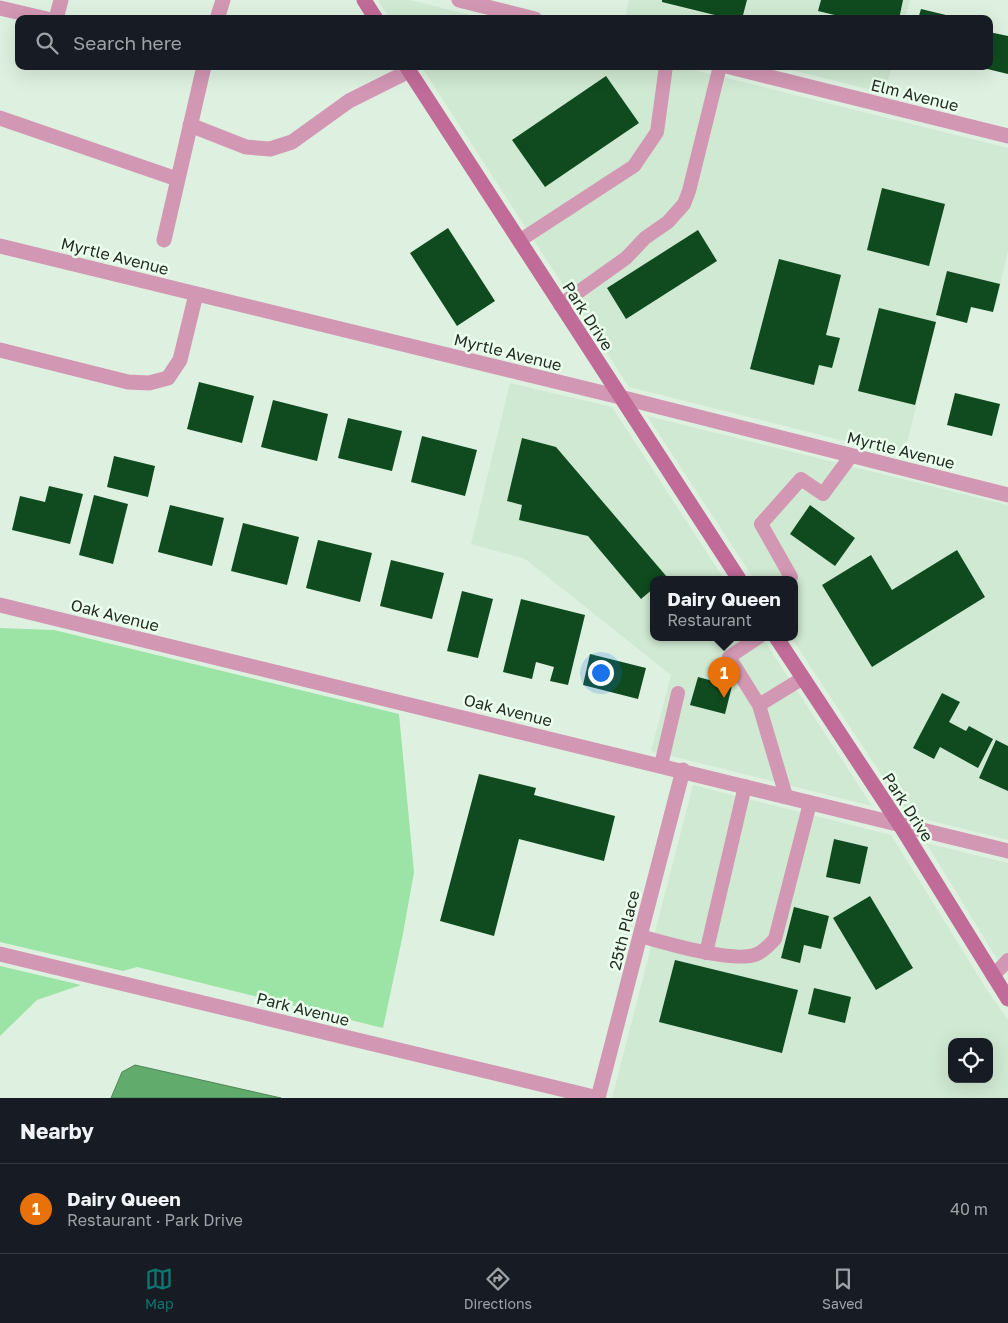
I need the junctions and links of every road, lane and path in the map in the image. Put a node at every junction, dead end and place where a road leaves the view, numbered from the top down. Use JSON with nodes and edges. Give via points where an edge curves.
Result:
{"nodes":[{"id":1,"x":61,"y":0,"type":"edge"},
{"id":2,"x":223,"y":0,"type":"edge"},
{"id":3,"x":364,"y":0,"type":"edge"},
{"id":4,"x":459,"y":0,"type":"edge"},
{"id":5,"x":0,"y":8,"type":"edge"},
{"id":6,"x":30,"y":15,"type":"edge"},
{"id":7,"x":57,"y":15,"type":"edge"},
{"id":8,"x":219,"y":15,"type":"edge"},
{"id":9,"x":373,"y":15,"type":"edge"},
{"id":10,"x":519,"y":15,"type":"edge"},
{"id":11,"x":203,"y":70,"type":"edge"},
{"id":12,"x":406,"y":70,"type":"edge"},
{"id":13,"x":409,"y":70,"type":"edge"},
{"id":14,"x":665,"y":70,"type":"edge"},
{"id":15,"x":719,"y":70,"type":"edge"},
{"id":16,"x":742,"y":70,"type":"edge"},
{"id":17,"x":0,"y":118,"type":"edge"},
{"id":18,"x":190,"y":125,"type":"junction"},
{"id":19,"x":1008,"y":136,"type":"edge"},
{"id":20,"x":177,"y":179,"type":"junction"},
{"id":21,"x":164,"y":240,"type":"dead end"},
{"id":22,"x":519,"y":241,"type":"junction"},
{"id":23,"x":0,"y":246,"type":"edge"},
{"id":24,"x":196,"y":294,"type":"junction"},
{"id":25,"x":560,"y":304,"type":"junction"},
{"id":26,"x":0,"y":350,"type":"edge"},
{"id":27,"x":620,"y":397,"type":"junction"},
{"id":28,"x":851,"y":456,"type":"junction"},
{"id":29,"x":1008,"y":494,"type":"edge"},
{"id":30,"x":737,"y":576,"type":"edge"},
{"id":31,"x":790,"y":576,"type":"edge"},
{"id":32,"x":0,"y":605,"type":"edge"},
{"id":33,"x":753,"y":641,"type":"edge"},
{"id":34,"x":779,"y":641,"type":"edge"},
{"id":35,"x":803,"y":678,"type":"junction"},
{"id":36,"x":678,"y":693,"type":"dead end"},
{"id":37,"x":759,"y":705,"type":"junction"},
{"id":38,"x":661,"y":765,"type":"junction"},
{"id":39,"x":683,"y":770,"type":"junction"},
{"id":40,"x":745,"y":786,"type":"junction"},
{"id":41,"x":786,"y":796,"type":"junction"},
{"id":42,"x":810,"y":803,"type":"junction"},
{"id":43,"x":900,"y":825,"type":"junction"},
{"id":44,"x":1008,"y":851,"type":"edge"},
{"id":45,"x":640,"y":936,"type":"junction"},
{"id":46,"x":706,"y":952,"type":"junction"},
{"id":47,"x":0,"y":954,"type":"edge"},
{"id":48,"x":1008,"y":960,"type":"edge"},
{"id":49,"x":993,"y":976,"type":"junction"},
{"id":50,"x":1008,"y":999,"type":"edge"},
{"id":51,"x":598,"y":1098,"type":"edge"}],
"edges":[{"from":1,"to":7,"type":"street"},
{"from":2,"to":8,"type":"street"},
{"from":3,"to":9,"type":"street"},
{"from":4,"to":10,"type":"street"},
{"from":5,"to":6,"type":"street"},
{"from":11,"to":18,"type":"street"},
{"from":12,"to":18,"type":"street","name":"Park Drive","via":[[349,101],[292,142],[270,149],[246,148]]},
{"from":13,"to":22,"type":"street","name":"Park Drive"},
{"from":14,"to":22,"type":"lane","via":[[657,132],[634,166]]},
{"from":15,"to":25,"type":"lane","via":[[684,204],[626,258]]},
{"from":16,"to":19,"type":"street","name":"Elm Avenue"},
{"from":17,"to":20,"type":"street"},
{"from":18,"to":20,"type":"street"},
{"from":20,"to":21,"type":"street"},
{"from":22,"to":25,"type":"street","name":"Park Drive"},
{"from":23,"to":24,"type":"street","name":"Myrtle Avenue"},
{"from":24,"to":26,"type":"street","via":[[180,360],[168,378],[128,382]]},
{"from":24,"to":27,"type":"street","name":"Myrtle Avenue"},
{"from":25,"to":27,"type":"street","name":"Park Drive"},
{"from":27,"to":28,"type":"street","name":"Myrtle Avenue"},
{"from":27,"to":30,"type":"street","name":"Park Drive"},
{"from":28,"to":29,"type":"street","name":"Myrtle Avenue"},
{"from":28,"to":31,"type":"lane","via":[[823,494],[801,479],[761,524]]},
{"from":32,"to":38,"type":"street","name":"Oak Avenue"},
{"from":33,"to":37,"type":"lane","via":[[729,658]]},
{"from":34,"to":35,"type":"street","name":"Park Drive"},
{"from":35,"to":37,"type":"lane"},
{"from":35,"to":43,"type":"street","name":"Park Drive"},
{"from":36,"to":38,"type":"lane"},
{"from":37,"to":41,"type":"lane"},
{"from":38,"to":39,"type":"street","name":"Oak Avenue"},
{"from":39,"to":40,"type":"street","name":"Oak Avenue"},
{"from":39,"to":45,"type":"street","name":"25th Place"},
{"from":40,"to":41,"type":"street","name":"Oak Avenue"},
{"from":40,"to":46,"type":"lane"},
{"from":41,"to":42,"type":"street","name":"Oak Avenue"},
{"from":42,"to":43,"type":"street","name":"Oak Avenue"},
{"from":42,"to":46,"type":"lane","via":[[775,939],[757,954],[741,956]]},
{"from":43,"to":44,"type":"street","name":"Oak Avenue"},
{"from":43,"to":49,"type":"street","name":"Park Drive"},
{"from":45,"to":46,"type":"lane"},
{"from":45,"to":51,"type":"street","name":"25th Place"},
{"from":47,"to":51,"type":"street","name":"Park Avenue"},
{"from":48,"to":49,"type":"lane"},
{"from":49,"to":50,"type":"street","name":"Park Drive"}]}
